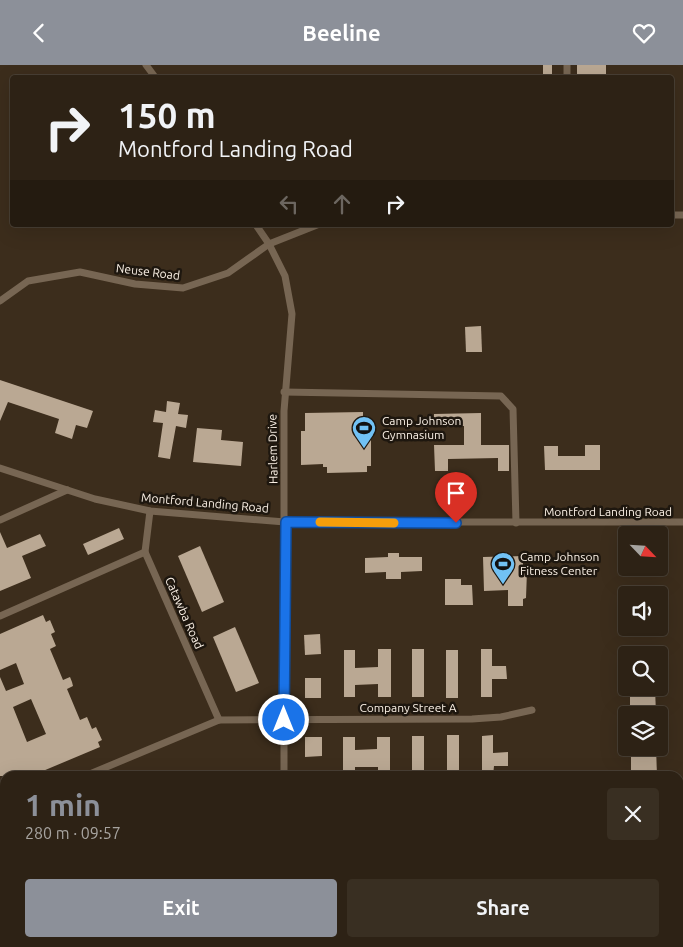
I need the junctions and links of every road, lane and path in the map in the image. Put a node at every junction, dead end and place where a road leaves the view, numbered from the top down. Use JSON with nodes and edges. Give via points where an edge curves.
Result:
{"nodes":[{"id":1,"x":257,"y":227,"type":"edge"},
{"id":2,"x":312,"y":227,"type":"edge"},
{"id":3,"x":269,"y":244,"type":"junction"},
{"id":4,"x":0,"y":301,"type":"edge"},
{"id":5,"x":284,"y":392,"type":"junction"},
{"id":6,"x":0,"y":468,"type":"edge"},
{"id":7,"x":66,"y":490,"type":"junction"},
{"id":8,"x":150,"y":511,"type":"junction"},
{"id":9,"x":0,"y":521,"type":"edge"},
{"id":10,"x":286,"y":522,"type":"junction"},
{"id":11,"x":516,"y":523,"type":"junction"},
{"id":12,"x":683,"y":523,"type":"edge"},
{"id":13,"x":145,"y":552,"type":"junction"},
{"id":14,"x":0,"y":616,"type":"edge"},
{"id":15,"x":532,"y":710,"type":"dead end"},
{"id":16,"x":219,"y":720,"type":"junction"},
{"id":17,"x":284,"y":720,"type":"junction"},
{"id":18,"x":97,"y":771,"type":"edge"},
{"id":19,"x":284,"y":771,"type":"edge"}],
"edges":[{"from":1,"to":3,"type":"street","name":"Harlem Drive"},
{"from":2,"to":3,"type":"street","name":"Neuse Road"},
{"from":3,"to":4,"type":"street","name":"Neuse Road","via":[[228,273],[183,288],[135,284],[80,272],[28,281]]},
{"from":3,"to":5,"type":"street","name":"Harlem Drive","via":[[285,276],[292,314]]},
{"from":5,"to":10,"type":"street","name":"Harlem Drive"},
{"from":5,"to":11,"type":"street","via":[[501,396],[513,409]]},
{"from":6,"to":7,"type":"street","name":"Montford Landing Road"},
{"from":7,"to":8,"type":"street","name":"Montford Landing Road"},
{"from":7,"to":9,"type":"street"},
{"from":8,"to":10,"type":"street","name":"Montford Landing Road"},
{"from":8,"to":13,"type":"street"},
{"from":10,"to":11,"type":"street","name":"Montford Landing Road"},
{"from":10,"to":17,"type":"street","name":"Harlem Drive"},
{"from":11,"to":12,"type":"street","name":"Montford Landing Road"},
{"from":13,"to":14,"type":"street"},
{"from":13,"to":16,"type":"street","name":"Catawba Road"},
{"from":15,"to":17,"type":"street","name":"Company Street A","via":[[472,719]]},
{"from":16,"to":17,"type":"street","name":"Company Street A"},
{"from":16,"to":18,"type":"street"},
{"from":17,"to":19,"type":"street","name":"Harlem Drive"}]}
